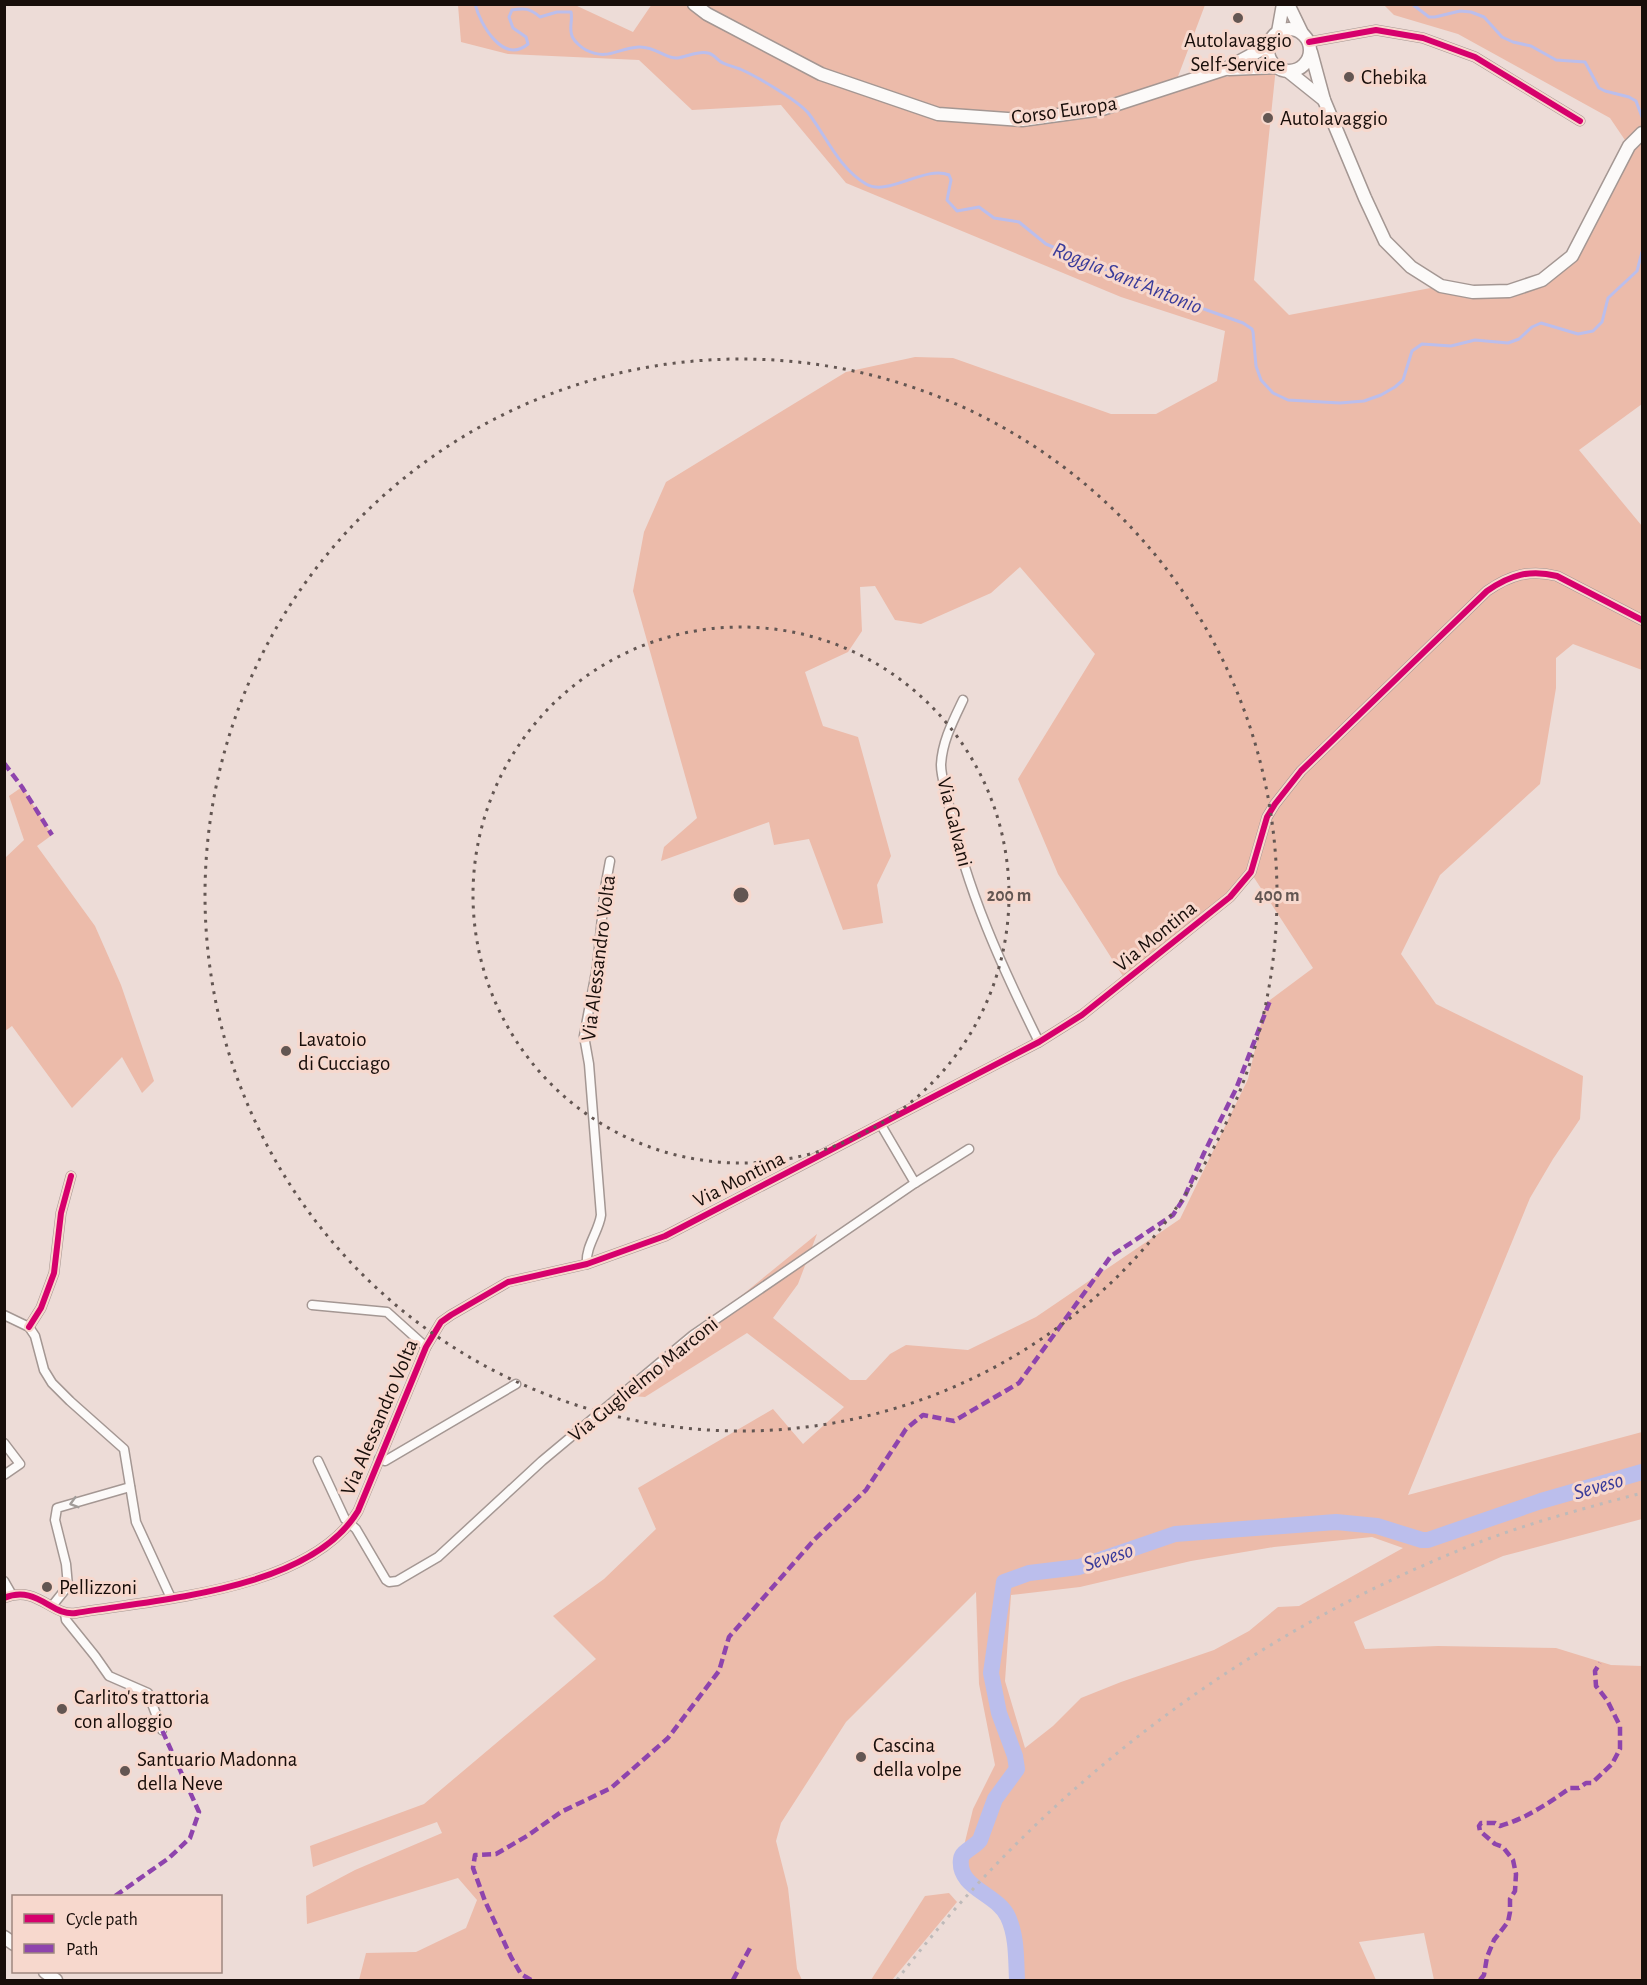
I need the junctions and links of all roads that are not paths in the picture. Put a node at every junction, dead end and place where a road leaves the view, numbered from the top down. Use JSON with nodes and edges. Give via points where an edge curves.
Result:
{"nodes":[{"id":1,"x":694,"y":4,"type":"edge"},
{"id":2,"x":1283,"y":4,"type":"edge"},
{"id":3,"x":1288,"y":4,"type":"edge"},
{"id":4,"x":1278,"y":32,"type":"junction"},
{"id":5,"x":1307,"y":42,"type":"junction"},
{"id":6,"x":1268,"y":46,"type":"junction"},
{"id":7,"x":1276,"y":67,"type":"junction"},
{"id":8,"x":1225,"y":69,"type":"junction"},
{"id":9,"x":1289,"y":72,"type":"junction"},
{"id":10,"x":1324,"y":100,"type":"junction"},
{"id":11,"x":1580,"y":121,"type":"dead end"},
{"id":12,"x":1641,"y":133,"type":"edge"},
{"id":13,"x":1642,"y":620,"type":"edge"},
{"id":14,"x":963,"y":700,"type":"dead end"},
{"id":15,"x":610,"y":861,"type":"dead end"},
{"id":16,"x":1039,"y":1042,"type":"junction"},
{"id":17,"x":881,"y":1125,"type":"junction"},
{"id":18,"x":969,"y":1149,"type":"dead end"},
{"id":19,"x":71,"y":1176,"type":"dead end"},
{"id":20,"x":915,"y":1183,"type":"junction"},
{"id":21,"x":587,"y":1264,"type":"junction"},
{"id":22,"x":312,"y":1305,"type":"dead end"},
{"id":23,"x":4,"y":1315,"type":"edge"},
{"id":24,"x":28,"y":1327,"type":"junction"},
{"id":25,"x":426,"y":1347,"type":"junction"},
{"id":26,"x":516,"y":1384,"type":"dead end"},
{"id":27,"x":4,"y":1443,"type":"edge"},
{"id":28,"x":379,"y":1459,"type":"junction"},
{"id":29,"x":318,"y":1461,"type":"dead end"},
{"id":30,"x":4,"y":1474,"type":"edge"},
{"id":31,"x":130,"y":1487,"type":"junction"},
{"id":32,"x":350,"y":1523,"type":"junction"},
{"id":33,"x":4,"y":1581,"type":"edge"},
{"id":34,"x":8,"y":1596,"type":"edge"},
{"id":35,"x":171,"y":1598,"type":"junction"},
{"id":36,"x":52,"y":1605,"type":"junction"},
{"id":37,"x":65,"y":1613,"type":"junction"},
{"id":38,"x":162,"y":1730,"type":"dead end"}],
"edges":[{"from":1,"to":8,"type":"main road","name":"Corso Europa","via":[[821,74],[938,114],[1022,120],[1102,109]]},
{"from":2,"to":4,"type":"main road"},
{"from":3,"to":5,"type":"main road"},
{"from":4,"to":5,"type":"main road","via":[[1290,29]]},
{"from":4,"to":6,"type":"main road"},
{"from":5,"to":9,"type":"main road","via":[[1308,61],[1301,69]]},
{"from":5,"to":10,"type":"main road"},
{"from":5,"to":11,"type":"street","via":[[1376,30],[1423,38],[1475,57]]},
{"from":6,"to":7,"type":"main road","via":[[1268,55]]},
{"from":6,"to":8,"type":"main road","name":"Corso Europa"},
{"from":7,"to":8,"type":"main road"},
{"from":7,"to":9,"type":"main road"},
{"from":9,"to":10,"type":"main road"},
{"from":10,"to":12,"type":"main road","via":[[1385,241],[1411,267],[1441,286],[1473,292],[1509,291],[1542,280],[1572,256],[1629,146]]},
{"from":13,"to":16,"type":"street","name":"Via Montina","via":[[1557,576],[1543,573],[1514,575],[1487,591],[1301,771],[1275,804],[1251,872],[1230,897],[1082,1015]]},
{"from":14,"to":16,"type":"street","name":"Via Galvani","via":[[947,733],[941,766],[952,821],[1000,960]]},
{"from":15,"to":21,"type":"street","name":"Via Alessandro Volta","via":[[584,1036],[601,1215]]},
{"from":16,"to":17,"type":"street","name":"Via Montina"},
{"from":17,"to":20,"type":"street"},
{"from":17,"to":21,"type":"street","name":"Via Montina","via":[[665,1236]]},
{"from":18,"to":20,"type":"street","name":"Via Guglielmo Marconi"},
{"from":19,"to":24,"type":"street","via":[[61,1213],[54,1273],[41,1308]]},
{"from":20,"to":32,"type":"street","name":"Via Guglielmo Marconi","via":[[693,1335],[542,1461],[438,1557],[389,1582]]},
{"from":21,"to":25,"type":"street","name":"Via Alessandro Volta","via":[[508,1282],[446,1318]]},
{"from":22,"to":25,"type":"street","via":[[387,1312]]},
{"from":23,"to":24,"type":"street"},
{"from":24,"to":31,"type":"street","via":[[52,1383],[124,1449]]},
{"from":25,"to":28,"type":"street","name":"Via Alessandro Volta"},
{"from":26,"to":28,"type":"street","via":[[385,1461]]},
{"from":27,"to":30,"type":"street","via":[[20,1464]]},
{"from":28,"to":32,"type":"street","name":"Via Alessandro Volta"},
{"from":29,"to":32,"type":"street"},
{"from":31,"to":35,"type":"street","via":[[141,1536]]},
{"from":31,"to":36,"type":"street","one_way":true,"via":[[57,1508],[55,1520],[68,1586]]},
{"from":32,"to":35,"type":"street","name":"Via Alessandro Volta","via":[[333,1540],[283,1571]]},
{"from":33,"to":34,"type":"street"},
{"from":34,"to":36,"type":"street","via":[[33,1596]]},
{"from":35,"to":37,"type":"street","name":"Via Alessandro Volta"},
{"from":36,"to":37,"type":"street"},
{"from":37,"to":38,"type":"street","via":[[66,1620],[109,1676],[148,1693]]}]}
